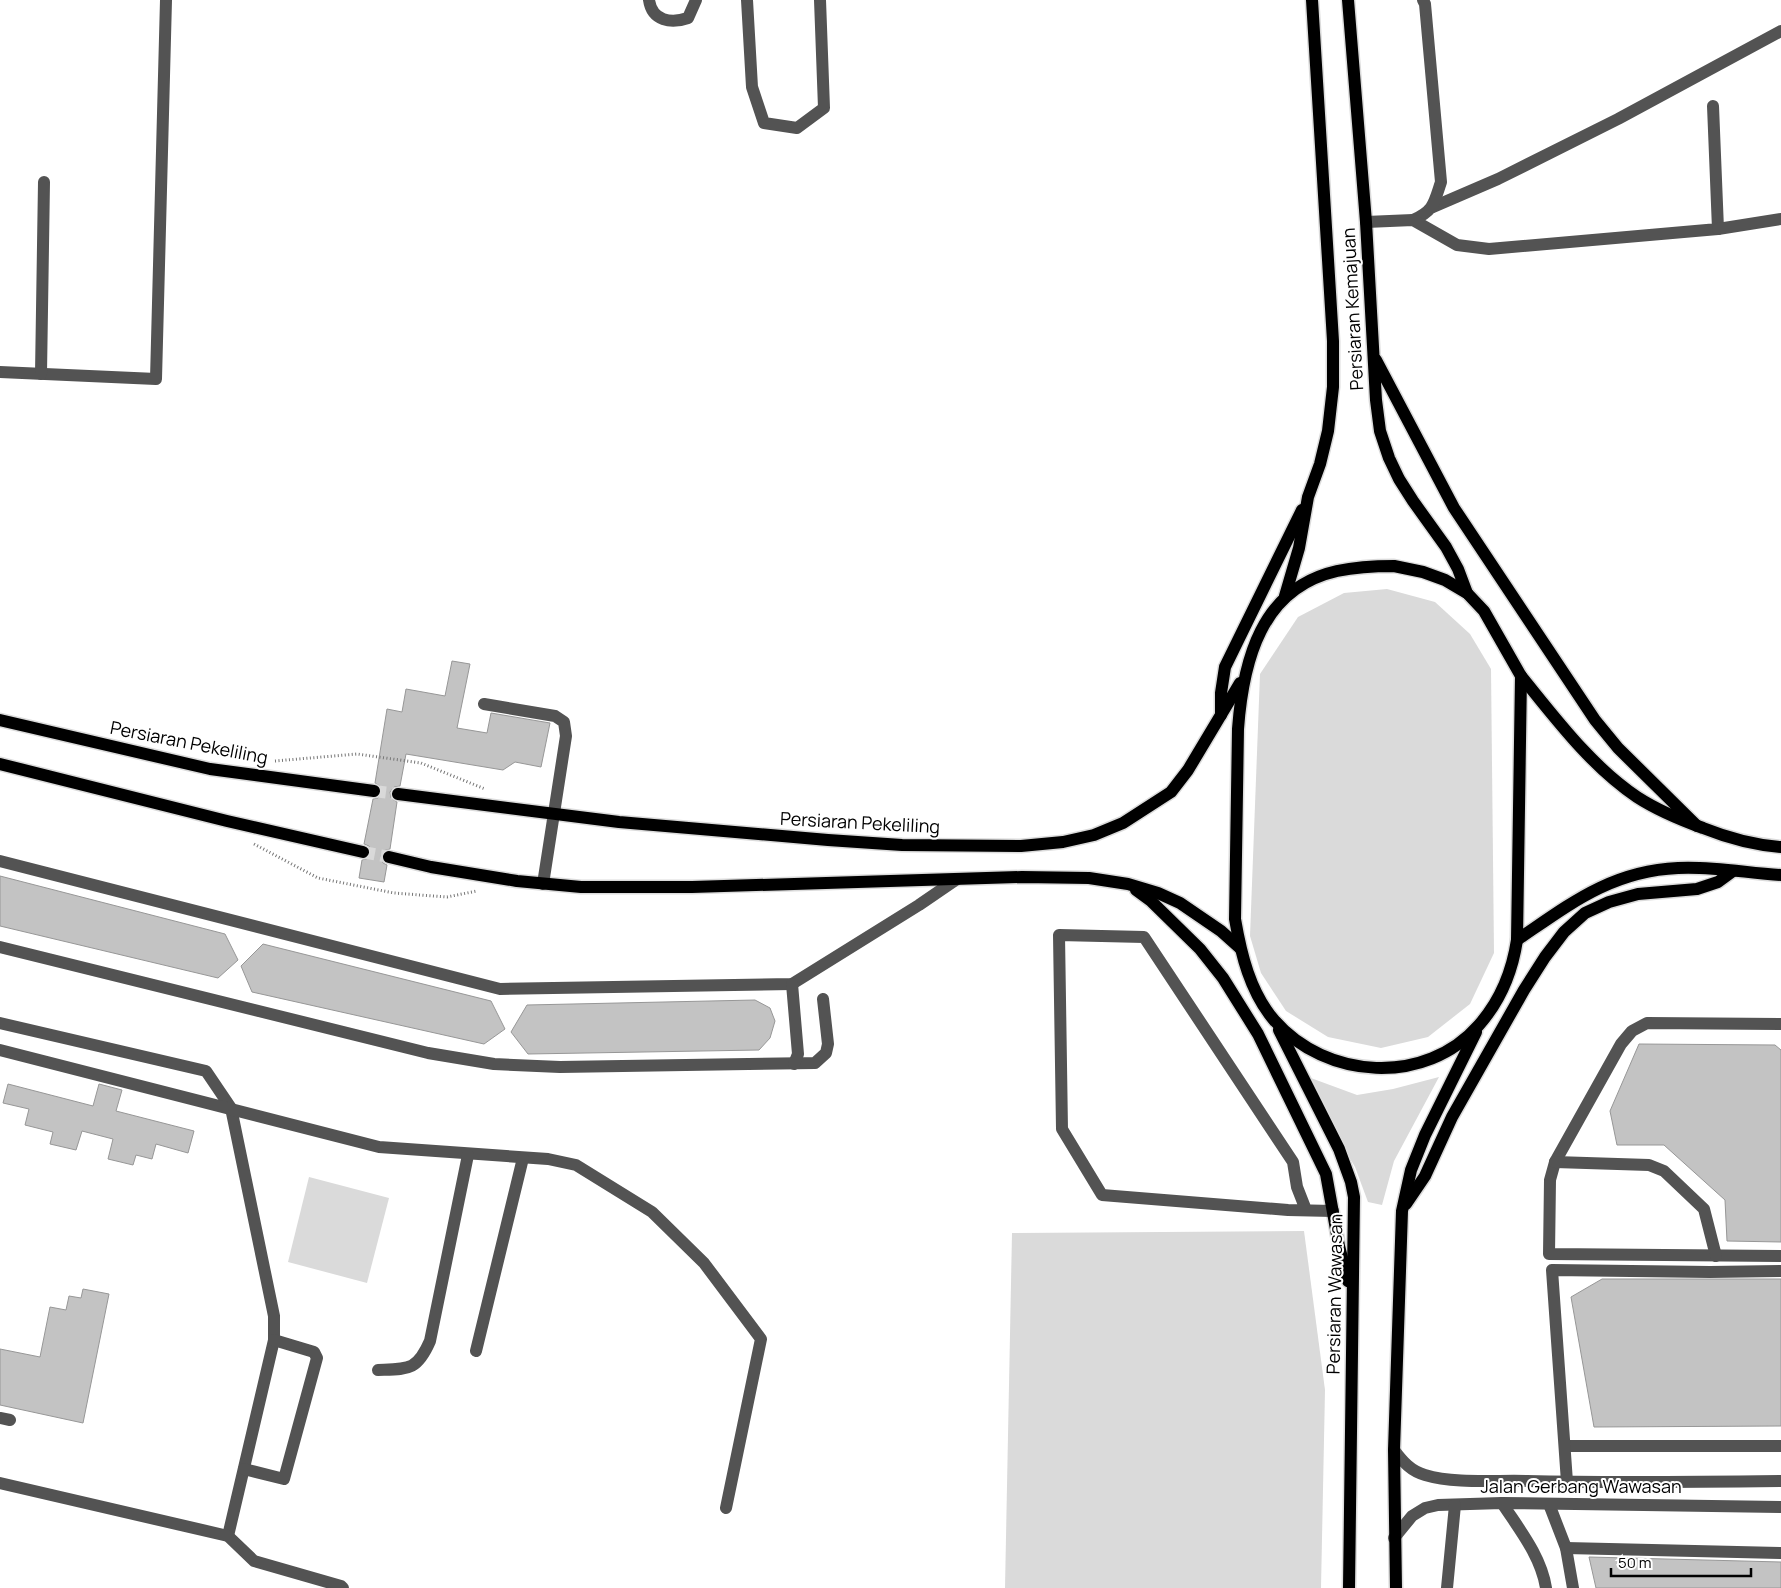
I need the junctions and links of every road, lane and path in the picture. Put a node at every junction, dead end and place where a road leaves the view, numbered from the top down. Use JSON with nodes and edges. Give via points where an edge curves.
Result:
{"nodes":[{"id":1,"x":166,"y":0,"type":"edge"},
{"id":2,"x":649,"y":0,"type":"edge"},
{"id":3,"x":696,"y":0,"type":"edge"},
{"id":4,"x":747,"y":0,"type":"edge"},
{"id":5,"x":820,"y":0,"type":"edge"},
{"id":6,"x":1312,"y":0,"type":"edge"},
{"id":7,"x":1348,"y":0,"type":"edge"},
{"id":8,"x":1423,"y":0,"type":"edge"},
{"id":9,"x":1781,"y":31,"type":"edge"},
{"id":10,"x":1713,"y":106,"type":"dead end"},
{"id":11,"x":44,"y":182,"type":"dead end"},
{"id":12,"x":1433,"y":206,"type":"junction"},
{"id":13,"x":1781,"y":219,"type":"edge"},
{"id":14,"x":1413,"y":220,"type":"junction"},
{"id":15,"x":1366,"y":222,"type":"junction"},
{"id":16,"x":1718,"y":229,"type":"junction"},
{"id":17,"x":1373,"y":355,"type":"junction"},
{"id":18,"x":0,"y":372,"type":"edge"},
{"id":19,"x":42,"y":374,"type":"junction"},
{"id":20,"x":1308,"y":497,"type":"junction"},
{"id":21,"x":1467,"y":593,"type":"junction"},
{"id":22,"x":1285,"y":596,"type":"junction"},
{"id":23,"x":1245,"y":676,"type":"junction"},
{"id":24,"x":1520,"y":676,"type":"junction"},
{"id":25,"x":484,"y":704,"type":"dead end"},
{"id":26,"x":1221,"y":715,"type":"junction"},
{"id":27,"x":0,"y":720,"type":"edge"},
{"id":28,"x":273,"y":761,"type":"dead end"},
{"id":29,"x":0,"y":764,"type":"edge"},
{"id":30,"x":374,"y":790,"type":"tunnel mouth"},
{"id":31,"x":488,"y":790,"type":"dead end"},
{"id":32,"x":398,"y":794,"type":"tunnel mouth"},
{"id":33,"x":554,"y":814,"type":"junction"},
{"id":34,"x":1697,"y":826,"type":"junction"},
{"id":35,"x":249,"y":839,"type":"dead end"},
{"id":36,"x":1781,"y":847,"type":"edge"},
{"id":37,"x":363,"y":852,"type":"tunnel mouth"},
{"id":38,"x":389,"y":857,"type":"tunnel mouth"},
{"id":39,"x":0,"y":861,"type":"edge"},
{"id":40,"x":1733,"y":871,"type":"junction"},
{"id":41,"x":1781,"y":875,"type":"edge"},
{"id":42,"x":957,"y":880,"type":"junction"},
{"id":43,"x":543,"y":884,"type":"junction"},
{"id":44,"x":1128,"y":884,"type":"junction"},
{"id":45,"x":482,"y":889,"type":"dead end"},
{"id":46,"x":1517,"y":940,"type":"junction"},
{"id":47,"x":0,"y":947,"type":"edge"},
{"id":48,"x":1240,"y":948,"type":"junction"},
{"id":49,"x":792,"y":984,"type":"junction"},
{"id":50,"x":823,"y":998,"type":"dead end"},
{"id":51,"x":1274,"y":1019,"type":"junction"},
{"id":52,"x":0,"y":1023,"type":"edge"},
{"id":53,"x":1781,"y":1024,"type":"edge"},
{"id":54,"x":1478,"y":1027,"type":"junction"},
{"id":55,"x":0,"y":1050,"type":"edge"},
{"id":56,"x":794,"y":1064,"type":"junction"},
{"id":57,"x":232,"y":1108,"type":"junction"},
{"id":58,"x":468,"y":1154,"type":"junction"},
{"id":59,"x":523,"y":1158,"type":"junction"},
{"id":60,"x":1555,"y":1162,"type":"junction"},
{"id":61,"x":1297,"y":1187,"type":"junction"},
{"id":62,"x":1288,"y":1210,"type":"junction"},
{"id":63,"x":1306,"y":1210,"type":"junction"},
{"id":64,"x":1333,"y":1211,"type":"junction"},
{"id":65,"x":1402,"y":1211,"type":"junction"},
{"id":66,"x":1549,"y":1254,"type":"junction"},
{"id":67,"x":1716,"y":1256,"type":"junction"},
{"id":68,"x":1781,"y":1256,"type":"edge"},
{"id":69,"x":1552,"y":1270,"type":"junction"},
{"id":70,"x":1781,"y":1271,"type":"edge"},
{"id":71,"x":1353,"y":1299,"type":"junction"},
{"id":72,"x":274,"y":1340,"type":"junction"},
{"id":73,"x":476,"y":1351,"type":"dead end"},
{"id":74,"x":378,"y":1370,"type":"dead end"},
{"id":75,"x":1565,"y":1446,"type":"junction"},
{"id":76,"x":1781,"y":1446,"type":"edge"},
{"id":77,"x":1394,"y":1450,"type":"junction"},
{"id":78,"x":244,"y":1469,"type":"junction"},
{"id":79,"x":1781,"y":1481,"type":"edge"},
{"id":80,"x":1567,"y":1482,"type":"junction"},
{"id":81,"x":0,"y":1484,"type":"edge"},
{"id":82,"x":1502,"y":1503,"type":"junction"},
{"id":83,"x":1549,"y":1504,"type":"junction"},
{"id":84,"x":1455,"y":1505,"type":"junction"},
{"id":85,"x":1781,"y":1507,"type":"edge"},
{"id":86,"x":726,"y":1508,"type":"dead end"},
{"id":87,"x":228,"y":1536,"type":"junction"},
{"id":88,"x":1394,"y":1538,"type":"junction"},
{"id":89,"x":1566,"y":1548,"type":"junction"},
{"id":90,"x":1781,"y":1553,"type":"edge"},
{"id":91,"x":343,"y":1588,"type":"edge"},
{"id":92,"x":1349,"y":1588,"type":"edge"},
{"id":93,"x":1396,"y":1588,"type":"edge"},
{"id":94,"x":1447,"y":1588,"type":"edge"},
{"id":95,"x":1546,"y":1588,"type":"edge"},
{"id":96,"x":1574,"y":1588,"type":"edge"}],
"edges":[{"from":1,"to":19,"type":"street","via":[[156,379]]},
{"from":2,"to":3,"type":"street","via":[[654,13],[664,20],[677,22],[688,18]]},
{"from":4,"to":5,"type":"street","via":[[752,87],[764,123],[797,128],[824,108]]},
{"from":6,"to":20,"type":"main road","name":"Persiaran Kemajuan","via":[[1334,388],[1328,431]]},
{"from":7,"to":15,"type":"main road","name":"Persiaran Kemajuan"},
{"from":8,"to":12,"type":"street","via":[[1441,182]]},
{"from":9,"to":12,"type":"street","via":[[1618,120],[1498,179]]},
{"from":10,"to":16,"type":"street"},
{"from":11,"to":19,"type":"street"},
{"from":12,"to":14,"type":"street","via":[[1425,215]]},
{"from":13,"to":16,"type":"street"},
{"from":14,"to":15,"type":"street"},
{"from":14,"to":16,"type":"street","via":[[1457,245],[1489,249]]},
{"from":15,"to":17,"type":"main road","name":"Persiaran Kemajuan"},
{"from":17,"to":21,"type":"main road","name":"Persiaran Kemajuan","via":[[1380,431],[1389,458],[1413,501],[1446,548]]},
{"from":17,"to":34,"type":"main road","via":[[1454,508],[1595,720],[1618,748]]},
{"from":18,"to":19,"type":"street"},
{"from":20,"to":22,"type":"main road","name":"Persiaran Kemajuan","via":[[1299,548]]},
{"from":20,"to":26,"type":"main road","via":[[1225,667]]},
{"from":21,"to":22,"type":"main road","via":[[1423,572],[1394,566],[1365,566],[1336,571],[1308,581]]},
{"from":21,"to":24,"type":"main road","via":[[1484,612]]},
{"from":22,"to":23,"type":"main road","via":[[1257,638]]},
{"from":23,"to":26,"type":"main road","name":"Persiaran Pekeliling"},
{"from":23,"to":48,"type":"main road","via":[[1238,739],[1235,919]]},
{"from":24,"to":34,"type":"main road","via":[[1604,770],[1638,797]]},
{"from":24,"to":46,"type":"main road"},
{"from":25,"to":33,"type":"street","via":[[554,716],[564,722],[566,736]]},
{"from":26,"to":33,"type":"main road","name":"Persiaran Pekeliling","via":[[1171,792],[1124,823],[1094,835],[1062,842],[1021,846],[902,845],[693,829]]},
{"from":27,"to":30,"type":"main road","name":"Persiaran Pekeliling","via":[[210,769]]},
{"from":28,"to":31,"type":"path","via":[[366,755],[421,763]]},
{"from":29,"to":37,"type":"main road"},
{"from":32,"to":33,"type":"main road","name":"Persiaran Pekeliling"},
{"from":33,"to":43,"type":"street"},
{"from":34,"to":36,"type":"main road","via":[[1742,841]]},
{"from":35,"to":45,"type":"path","via":[[318,878],[394,893],[447,898]]},
{"from":38,"to":43,"type":"main road"},
{"from":39,"to":49,"type":"street","via":[[500,989]]},
{"from":40,"to":41,"type":"main road"},
{"from":40,"to":46,"type":"main road","via":[[1680,868],[1652,870],[1622,878],[1567,905]]},
{"from":40,"to":65,"type":"main road","via":[[1718,882],[1697,889],[1638,894],[1609,902],[1585,913],[1564,932],[1524,990],[1452,1117],[1425,1176]]},
{"from":42,"to":43,"type":"main road","via":[[692,886]]},
{"from":42,"to":44,"type":"main road","via":[[1065,877]]},
{"from":42,"to":49,"type":"street"},
{"from":44,"to":48,"type":"main road","via":[[1180,903]]},
{"from":44,"to":64,"type":"main road","via":[[1151,901],[1194,943],[1223,978],[1258,1034],[1326,1174]]},
{"from":46,"to":54,"type":"main road","via":[[1507,983]]},
{"from":47,"to":56,"type":"street","via":[[428,1053],[494,1064],[560,1067]]},
{"from":48,"to":51,"type":"main road","via":[[1247,972]]},
{"from":49,"to":56,"type":"street","via":[[798,1054]]},
{"from":50,"to":56,"type":"street","via":[[826,1053],[815,1063]]},
{"from":51,"to":54,"type":"main road","via":[[1307,1048],[1325,1058],[1362,1068],[1413,1065],[1433,1058],[1457,1045]]},
{"from":51,"to":71,"type":"main road","name":"Persiaran Wawasan","via":[[1339,1148],[1351,1182],[1354,1197]]},
{"from":52,"to":57,"type":"street","via":[[206,1071]]},
{"from":53,"to":60,"type":"street","via":[[1647,1023],[1632,1031],[1621,1044]]},
{"from":54,"to":65,"type":"main road","via":[[1410,1170]]},
{"from":55,"to":57,"type":"street"},
{"from":57,"to":58,"type":"street","via":[[379,1147]]},
{"from":57,"to":72,"type":"street","via":[[274,1316]]},
{"from":58,"to":59,"type":"street"},
{"from":58,"to":74,"type":"street","via":[[430,1341],[423,1357],[415,1365]]},
{"from":59,"to":73,"type":"street"},
{"from":59,"to":86,"type":"street","via":[[576,1164],[652,1212],[704,1263],[760,1340]]},
{"from":60,"to":66,"type":"street","via":[[1550,1180]]},
{"from":60,"to":67,"type":"street","via":[[1649,1165],[1664,1171],[1704,1209]]},
{"from":61,"to":62,"type":"street"},
{"from":61,"to":62,"type":"street","via":[[1293,1162],[1144,937],[1059,935],[1062,1129],[1102,1194]]},
{"from":61,"to":63,"type":"street"},
{"from":62,"to":63,"type":"street"},
{"from":63,"to":64,"type":"street"},
{"from":64,"to":71,"type":"main road"},
{"from":65,"to":77,"type":"main road"},
{"from":66,"to":67,"type":"street"},
{"from":66,"to":69,"type":"street"},
{"from":67,"to":68,"type":"street"},
{"from":69,"to":70,"type":"street"},
{"from":69,"to":75,"type":"street"},
{"from":71,"to":92,"type":"main road","name":"Persiaran Wawasan"},
{"from":72,"to":78,"type":"street"},
{"from":72,"to":78,"type":"street","via":[[314,1352],[317,1358],[284,1479]]},
{"from":75,"to":76,"type":"street"},
{"from":75,"to":80,"type":"street"},
{"from":77,"to":80,"type":"street","name":"Jalan Gerbang Wawasan","via":[[1407,1466],[1423,1475],[1452,1479]]},
{"from":77,"to":88,"type":"main road"},
{"from":78,"to":87,"type":"street"},
{"from":79,"to":80,"type":"street","name":"Jalan Gerbang Wawasan"},
{"from":81,"to":87,"type":"street"},
{"from":82,"to":83,"type":"street","name":"Jalan Gerbang Wawasan"},
{"from":82,"to":84,"type":"street","name":"Jalan Gerbang Wawasan"},
{"from":82,"to":95,"type":"street","via":[[1532,1549]]},
{"from":83,"to":85,"type":"street","name":"Jalan Gerbang Wawasan"},
{"from":83,"to":89,"type":"street"},
{"from":84,"to":88,"type":"street","name":"Jalan Gerbang Wawasan","via":[[1425,1508],[1412,1516]]},
{"from":84,"to":94,"type":"street"},
{"from":87,"to":91,"type":"street","via":[[254,1561]]},
{"from":88,"to":93,"type":"main road"},
{"from":89,"to":90,"type":"street"},
{"from":89,"to":96,"type":"street"}]}
